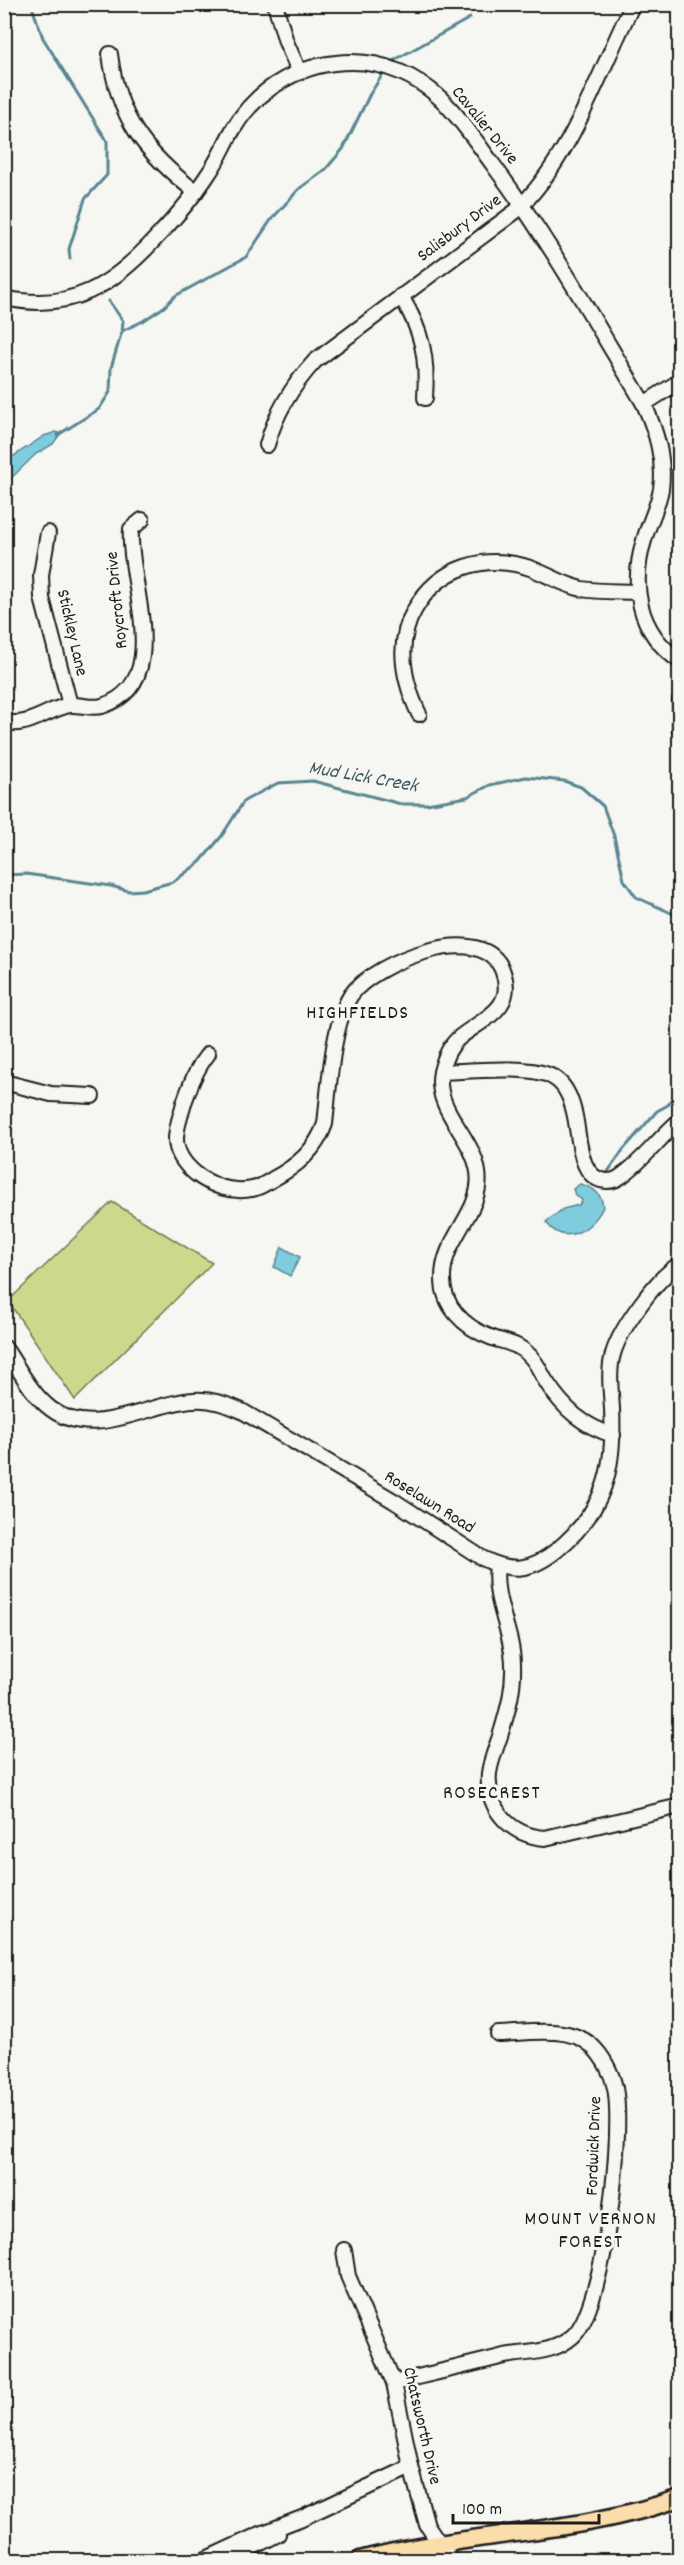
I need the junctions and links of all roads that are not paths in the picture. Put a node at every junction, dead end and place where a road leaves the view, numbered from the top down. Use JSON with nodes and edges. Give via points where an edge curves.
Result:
{"nodes":[{"id":1,"x":275,"y":4,"type":"edge"},
{"id":2,"x":633,"y":4,"type":"edge"},
{"id":3,"x":110,"y":54,"type":"dead end"},
{"id":4,"x":299,"y":71,"type":"junction"},
{"id":5,"x":196,"y":192,"type":"junction"},
{"id":6,"x":522,"y":205,"type":"junction"},
{"id":7,"x":401,"y":296,"type":"junction"},
{"id":8,"x":4,"y":298,"type":"edge"},
{"id":9,"x":680,"y":381,"type":"edge"},
{"id":10,"x":425,"y":398,"type":"dead end"},
{"id":11,"x":644,"y":404,"type":"junction"},
{"id":12,"x":267,"y":445,"type":"dead end"},
{"id":13,"x":142,"y":520,"type":"dead end"},
{"id":14,"x":48,"y":533,"type":"dead end"},
{"id":15,"x":637,"y":592,"type":"junction"},
{"id":16,"x":680,"y":661,"type":"edge"},
{"id":17,"x":680,"y":700,"type":"edge"},
{"id":18,"x":70,"y":705,"type":"junction"},
{"id":19,"x":419,"y":714,"type":"dead end"},
{"id":20,"x":4,"y":721,"type":"edge"},
{"id":21,"x":680,"y":731,"type":"edge"},
{"id":22,"x":208,"y":1054,"type":"dead end"},
{"id":23,"x":441,"y":1072,"type":"junction"},
{"id":24,"x":4,"y":1082,"type":"edge"},
{"id":25,"x":92,"y":1096,"type":"dead end"},
{"id":26,"x":680,"y":1120,"type":"edge"},
{"id":27,"x":680,"y":1264,"type":"edge"},
{"id":28,"x":4,"y":1347,"type":"edge"},
{"id":29,"x":613,"y":1435,"type":"junction"},
{"id":30,"x":497,"y":1566,"type":"junction"},
{"id":31,"x":680,"y":1806,"type":"edge"},
{"id":32,"x":498,"y":2034,"type":"dead end"},
{"id":33,"x":344,"y":2250,"type":"dead end"},
{"id":34,"x":394,"y":2383,"type":"junction"},
{"id":35,"x":411,"y":2467,"type":"junction"},
{"id":36,"x":680,"y":2498,"type":"edge"},
{"id":37,"x":302,"y":2518,"type":"junction"},
{"id":38,"x":439,"y":2542,"type":"junction"},
{"id":39,"x":204,"y":2560,"type":"edge"},
{"id":40,"x":228,"y":2560,"type":"edge"},
{"id":41,"x":360,"y":2560,"type":"edge"},
{"id":42,"x":451,"y":2560,"type":"edge"}],
"edges":[{"from":1,"to":4,"type":"street"},
{"from":2,"to":6,"type":"street","name":"Salisbury Drive","via":[[578,122]]},
{"from":3,"to":5,"type":"street","via":[[116,89],[131,125],[155,158]]},
{"from":4,"to":5,"type":"street","name":"Cavalier Drive","via":[[269,90],[244,114]]},
{"from":4,"to":6,"type":"street","name":"Cavalier Drive","via":[[324,63],[357,62],[387,67],[408,76],[453,111]]},
{"from":5,"to":8,"type":"street","name":"Cavalier Drive","via":[[148,248],[93,291],[50,302]]},
{"from":6,"to":7,"type":"street","name":"Salisbury Drive"},
{"from":6,"to":11,"type":"street","name":"Cavalier Drive"},
{"from":7,"to":10,"type":"street","via":[[424,347]]},
{"from":7,"to":12,"type":"street","name":"Salisbury Drive","via":[[330,348],[302,375],[278,412]]},
{"from":9,"to":11,"type":"street"},
{"from":11,"to":15,"type":"street","name":"Cavalier Drive","via":[[658,440],[662,473],[657,505],[639,557]]},
{"from":13,"to":18,"type":"street","name":"Roycroft Drive","via":[[131,529],[130,549],[141,613],[139,674],[130,690],[117,700],[98,707]]},
{"from":14,"to":18,"type":"street","name":"Stickley Lane","via":[[41,575],[42,598]]},
{"from":15,"to":16,"type":"street","name":"Cavalier Drive","via":[[652,634]]},
{"from":15,"to":19,"type":"street","via":[[580,588],[531,569],[499,562],[479,562],[456,570],[430,589],[407,627],[403,664]]},
{"from":17,"to":21,"type":"street"},
{"from":18,"to":20,"type":"street","name":"Roycroft Drive","via":[[32,720]]},
{"from":22,"to":23,"type":"street","via":[[194,1075],[180,1117],[178,1151],[187,1167],[200,1176],[214,1185],[235,1190],[259,1188],[294,1166],[313,1148],[325,1124],[340,1022],[345,1005],[359,986],[422,953],[448,945],[469,946],[498,961],[505,977],[504,996],[493,1015],[451,1046]]},
{"from":23,"to":26,"type":"street","via":[[515,1070],[555,1078],[568,1094],[583,1159],[595,1176],[604,1181],[619,1178]]},
{"from":23,"to":29,"type":"street","via":[[440,1094],[474,1156],[479,1184],[472,1209],[446,1256],[443,1280],[450,1305],[479,1332],[519,1346],[577,1418]]},
{"from":24,"to":25,"type":"street","via":[[51,1094]]},
{"from":27,"to":29,"type":"street","name":"Roselawn Road","via":[[664,1276],[617,1341],[611,1360]]},
{"from":28,"to":30,"type":"street","name":"Roselawn Road","via":[[43,1402],[60,1414],[103,1420],[196,1399],[227,1405],[384,1495]]},
{"from":29,"to":30,"type":"street","name":"Roselawn Road","via":[[608,1478],[583,1525],[539,1562],[518,1569]]},
{"from":30,"to":31,"type":"street","via":[[496,1588],[513,1661],[511,1697],[489,1770],[490,1794],[499,1815],[522,1833],[545,1838]]},
{"from":32,"to":34,"type":"street","name":"Fordwick Drive","via":[[562,2033],[581,2038],[598,2052],[612,2078],[617,2104],[613,2190],[591,2307],[581,2328],[549,2350],[509,2355]]},
{"from":33,"to":34,"type":"street","name":"Chatsworth Drive","via":[[348,2276]]},
{"from":34,"to":35,"type":"street","name":"Chatsworth Drive"},
{"from":35,"to":37,"type":"street"},
{"from":35,"to":38,"type":"street","name":"Chatsworth Drive","via":[[427,2525]]},
{"from":36,"to":38,"type":"main road","via":[[583,2523]]},
{"from":37,"to":39,"type":"street"},
{"from":37,"to":40,"type":"street"},
{"from":38,"to":41,"type":"main road"},
{"from":38,"to":42,"type":"street","name":"Chatsworth Drive"}]}
